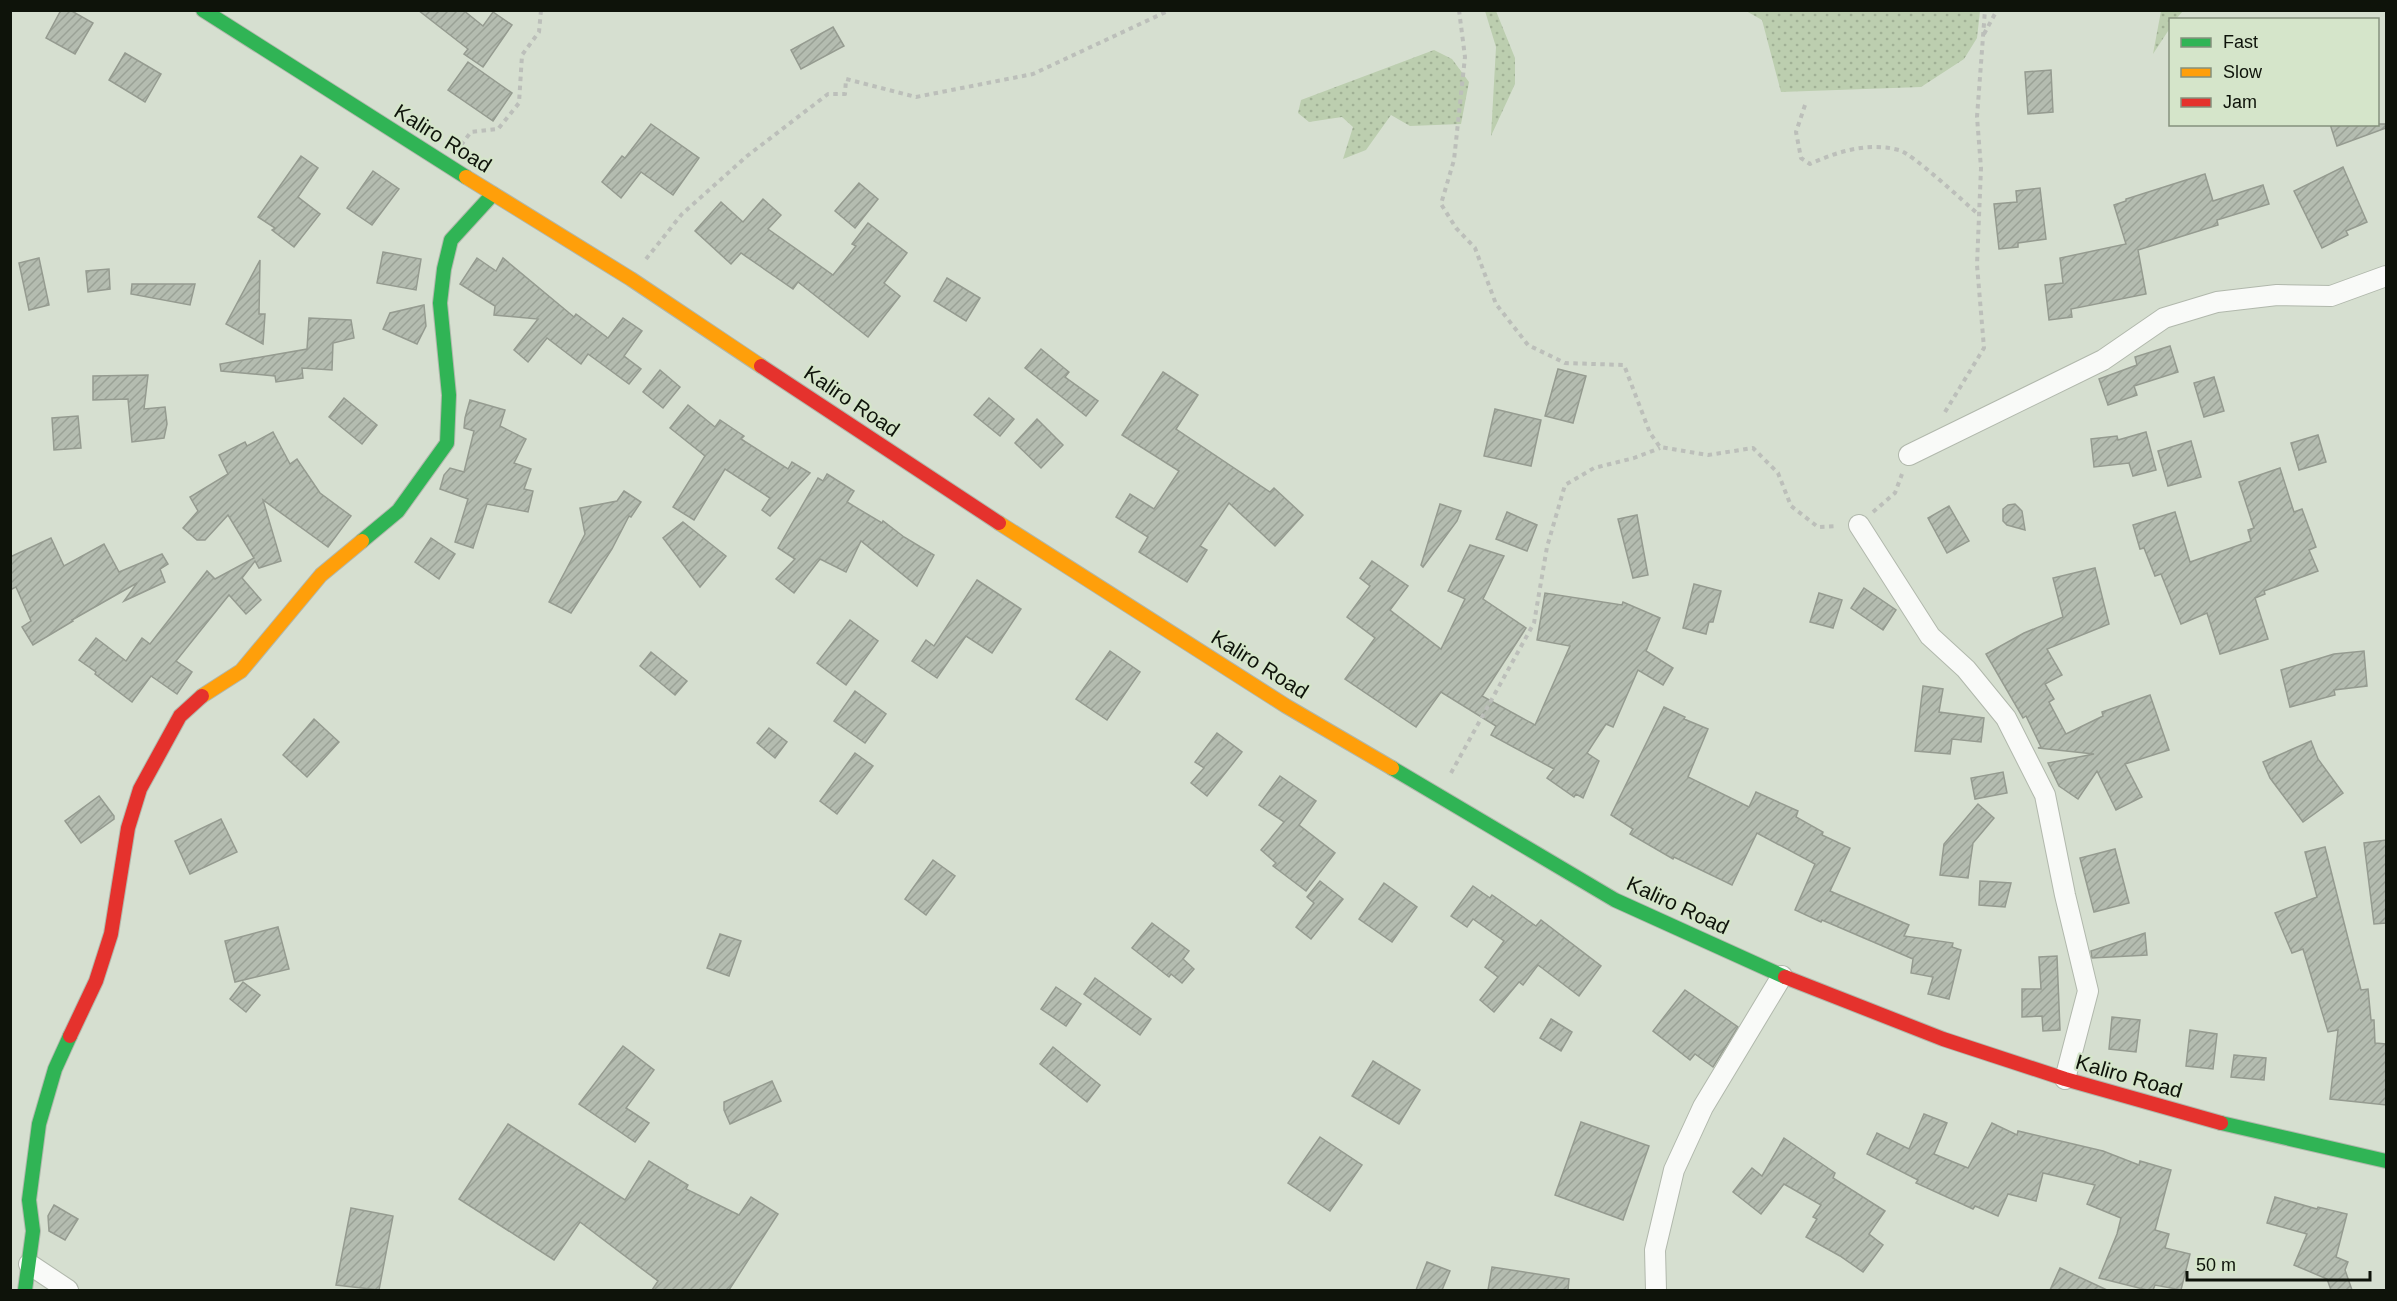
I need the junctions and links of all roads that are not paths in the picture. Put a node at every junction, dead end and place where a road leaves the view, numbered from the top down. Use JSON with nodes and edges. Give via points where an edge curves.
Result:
{"nodes":[{"id":1,"x":203,"y":10,"type":"edge"},
{"id":2,"x":493,"y":194,"type":"junction"},
{"id":3,"x":2386,"y":276,"type":"edge"},
{"id":4,"x":1909,"y":454,"type":"road end"},
{"id":5,"x":1859,"y":525,"type":"road end"},
{"id":6,"x":1782,"y":976,"type":"junction"},
{"id":7,"x":2065,"y":1079,"type":"junction"},
{"id":8,"x":2386,"y":1161,"type":"edge"},
{"id":9,"x":29,"y":1264,"type":"junction"},
{"id":10,"x":25,"y":1290,"type":"edge"},
{"id":11,"x":68,"y":1290,"type":"edge"},
{"id":12,"x":1656,"y":1290,"type":"edge"}],
"edges":[{"from":1,"to":2,"type":"main road","name":"Kaliro Road"},
{"from":2,"to":6,"type":"main road","name":"Kaliro Road","via":[[631,279],[996,521],[1286,706],[1615,900]]},
{"from":2,"to":9,"type":"main road","via":[[452,240],[444,269],[440,303],[448,395],[447,443],[398,511],[321,575],[241,671],[196,700],[180,716],[140,789],[128,828],[111,934],[96,981],[55,1069],[39,1124],[29,1200],[33,1231]]},
{"from":3,"to":4,"type":"street","via":[[2331,296],[2277,295],[2217,302],[2164,318],[2103,360]]},
{"from":5,"to":7,"type":"street","via":[[1930,636],[1965,669],[2006,718],[2045,795],[2088,990]]},
{"from":6,"to":7,"type":"main road","name":"Kaliro Road","via":[[1943,1039]]},
{"from":6,"to":12,"type":"street","via":[[1703,1107],[1674,1170],[1655,1250]]},
{"from":7,"to":8,"type":"main road","name":"Kaliro Road","via":[[2206,1120]]},
{"from":9,"to":10,"type":"main road"},
{"from":9,"to":11,"type":"street"}]}
